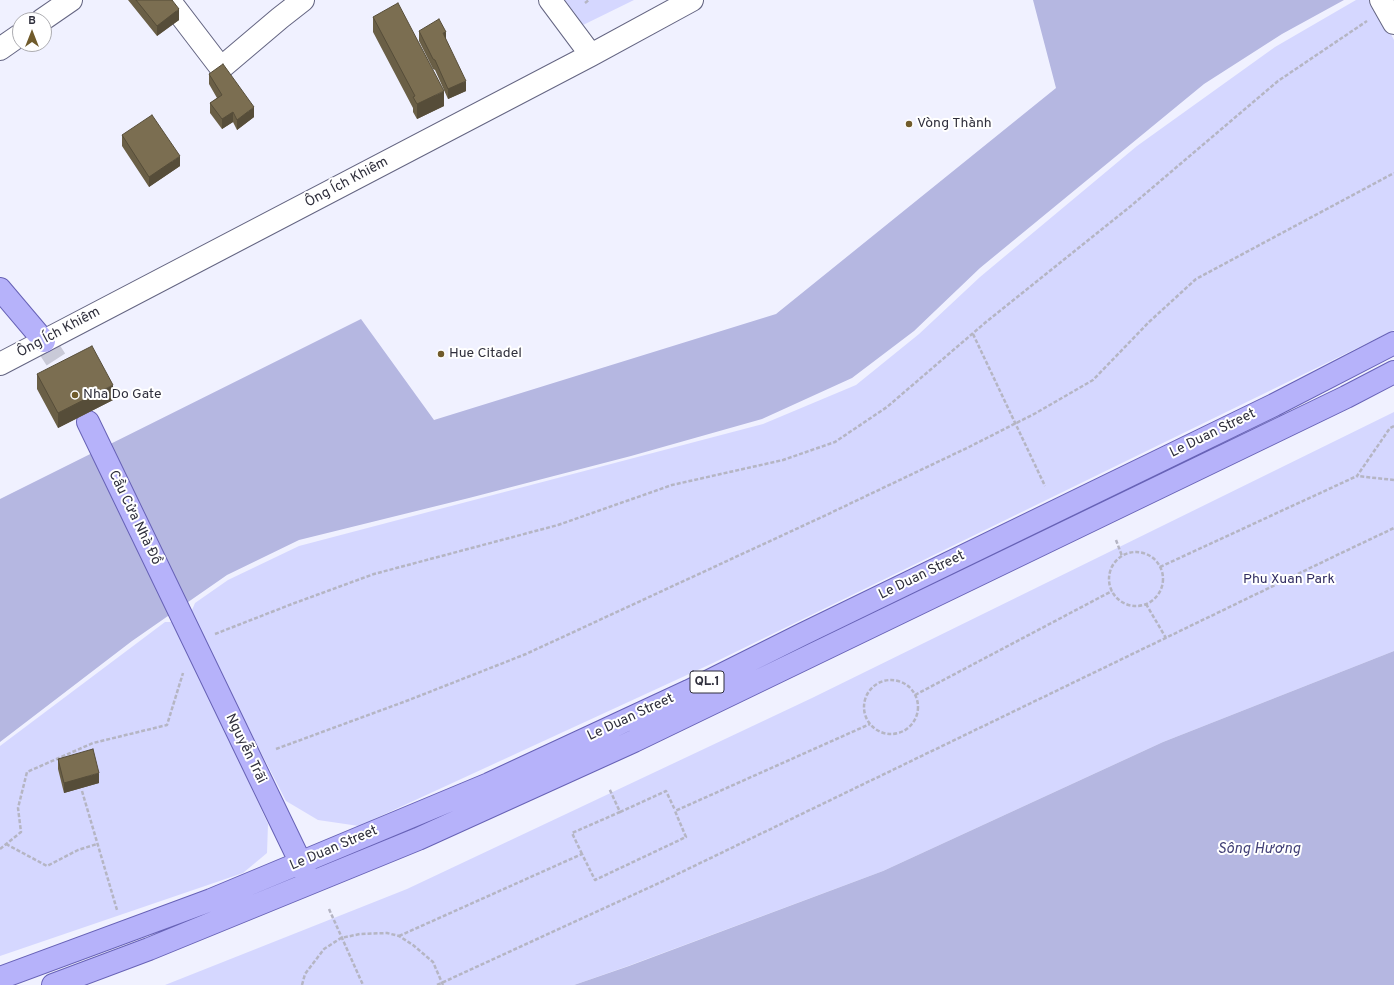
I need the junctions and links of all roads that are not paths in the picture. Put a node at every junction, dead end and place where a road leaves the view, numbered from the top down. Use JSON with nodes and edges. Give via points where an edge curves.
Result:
{"nodes":[{"id":1,"x":71,"y":0,"type":"edge"},
{"id":2,"x":169,"y":0,"type":"edge"},
{"id":3,"x":303,"y":0,"type":"edge"},
{"id":4,"x":550,"y":0,"type":"edge"},
{"id":5,"x":692,"y":0,"type":"edge"},
{"id":6,"x":1382,"y":0,"type":"edge"},
{"id":7,"x":52,"y":13,"type":"edge"},
{"id":8,"x":1394,"y":23,"type":"edge"},
{"id":9,"x":12,"y":41,"type":"edge"},
{"id":10,"x":0,"y":49,"type":"edge"},
{"id":11,"x":591,"y":55,"type":"junction"},
{"id":12,"x":0,"y":289,"type":"edge"},
{"id":13,"x":44,"y":341,"type":"junction"},
{"id":14,"x":1394,"y":344,"type":"edge"},
{"id":15,"x":0,"y":364,"type":"edge"},
{"id":16,"x":1394,"y":372,"type":"edge"},
{"id":17,"x":88,"y":422,"type":"dead end"},
{"id":18,"x":181,"y":614,"type":"joint"},
{"id":19,"x":300,"y":863,"type":"junction"},
{"id":20,"x":310,"y":883,"type":"junction"},
{"id":21,"x":0,"y":978,"type":"edge"},
{"id":22,"x":53,"y":985,"type":"edge"}],
"edges":[{"from":1,"to":7,"type":"street"},
{"from":2,"to":3,"type":"street","via":[[221,68]]},
{"from":4,"to":11,"type":"street"},
{"from":5,"to":11,"type":"street","name":"Ông Ích Khiêm"},
{"from":6,"to":8,"type":"street"},
{"from":9,"to":10,"type":"street"},
{"from":11,"to":13,"type":"street","name":"Ông Ích Khiêm"},
{"from":12,"to":13,"type":"main road"},
{"from":13,"to":15,"type":"street","name":"Ông Ích Khiêm"},
{"from":14,"to":19,"type":"main road","name":"Le Duan Street","number":"QL.1","via":[[689,691],[489,784]]},
{"from":16,"to":20,"type":"main road","name":"Le Duan Street","number":"QL.1","via":[[634,741],[418,839]]},
{"from":17,"to":18,"type":"main road","name":"Cầu Cửa Nhà Đồ"},
{"from":18,"to":19,"type":"main road","name":"Nguyễn Trãi"},
{"from":19,"to":20,"type":"main road","name":"Nguyễn Trãi"},
{"from":19,"to":21,"type":"main road","name":"Le Duan Street","number":"QL.1","via":[[211,900]]},
{"from":20,"to":22,"type":"main road","name":"Le Duan Street","number":"QL.1"}]}
